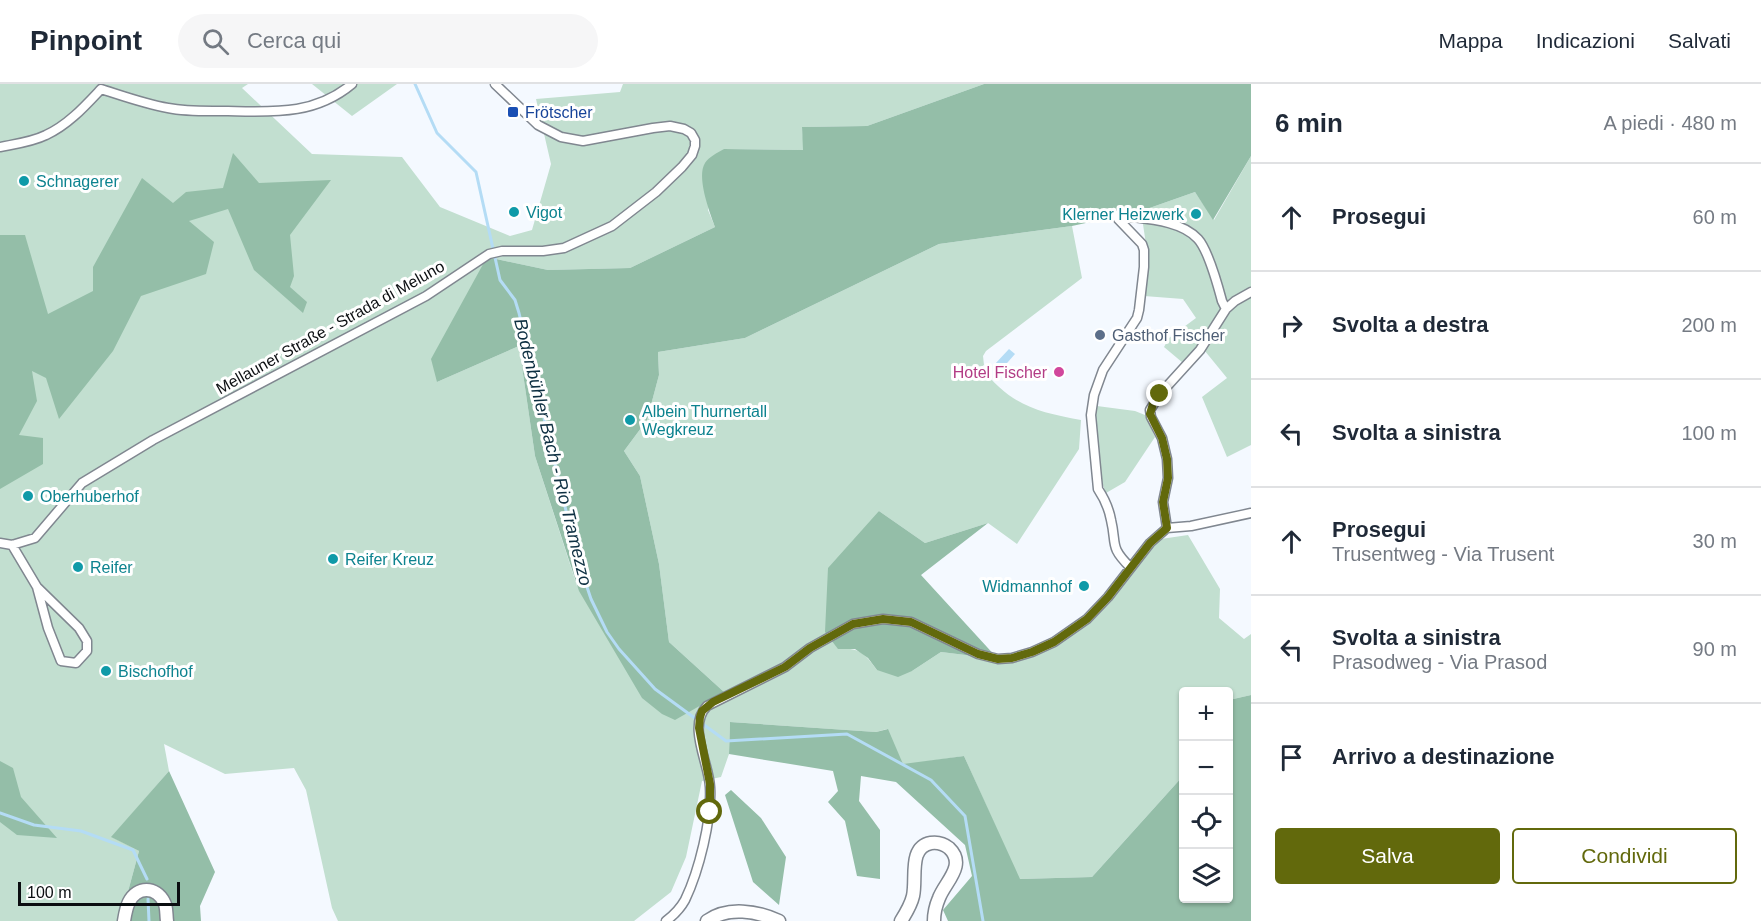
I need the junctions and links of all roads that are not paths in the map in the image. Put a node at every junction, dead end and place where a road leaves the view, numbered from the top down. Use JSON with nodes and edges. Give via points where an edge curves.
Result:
{"nodes":[{"id":1,"x":352,"y":84,"type":"edge"},
{"id":2,"x":495,"y":84,"type":"edge"},
{"id":3,"x":100,"y":87,"type":"edge"},
{"id":4,"x":0,"y":147,"type":"edge"},
{"id":5,"x":1251,"y":292,"type":"edge"},
{"id":6,"x":1226,"y":309,"type":"junction"},
{"id":7,"x":1251,"y":513,"type":"edge"},
{"id":8,"x":1167,"y":528,"type":"junction"},
{"id":9,"x":0,"y":543,"type":"edge"},
{"id":10,"x":12,"y":545,"type":"junction"},
{"id":11,"x":1130,"y":567,"type":"junction"},
{"id":12,"x":37,"y":587,"type":"junction"},
{"id":13,"x":124,"y":921,"type":"edge"},
{"id":14,"x":167,"y":921,"type":"edge"},
{"id":15,"x":666,"y":921,"type":"edge"},
{"id":16,"x":707,"y":921,"type":"edge"},
{"id":17,"x":779,"y":921,"type":"edge"},
{"id":18,"x":901,"y":921,"type":"edge"},
{"id":19,"x":934,"y":921,"type":"edge"}],
"edges":[{"from":1,"to":3,"type":"street","via":[[326,101],[269,112],[168,108]]},
{"from":2,"to":10,"type":"street","name":"Mellauner Straße - Strada di Meluno","via":[[538,124],[561,137],[582,141],[670,126],[691,133],[695,147],[682,167],[656,192],[612,226],[564,248],[489,254],[426,296],[153,440],[82,483],[34,538]]},
{"from":3,"to":4,"type":"street","via":[[65,123],[46,135]]},
{"from":5,"to":6,"type":"street"},
{"from":6,"to":8,"type":"street","via":[[1200,350],[1150,410],[1167,459],[1163,502]]},
{"from":6,"to":11,"type":"street","via":[[1204,249],[1192,234],[1165,223],[1117,215],[1144,250],[1140,310],[1103,370],[1091,415],[1098,489],[1112,520],[1114,545]]},
{"from":7,"to":8,"type":"street"},
{"from":8,"to":11,"type":"street"},
{"from":9,"to":10,"type":"street"},
{"from":10,"to":12,"type":"street"},
{"from":11,"to":15,"type":"street","via":[[1087,619],[1032,652],[998,659],[978,654],[911,622],[883,619],[853,624],[785,667],[713,702],[702,711],[699,728],[710,784],[708,825],[684,901]]},
{"from":12,"to":12,"type":"street","via":[[61,661],[76,663],[87,651],[87,641]]},
{"from":13,"to":14,"type":"street","via":[[130,899],[144,890],[154,891],[162,899]]},
{"from":16,"to":17,"type":"street","via":[[728,912],[746,912]]},
{"from":18,"to":19,"type":"street","via":[[913,895],[918,852],[923,846],[939,843],[952,852],[956,868],[939,897]]}]}
